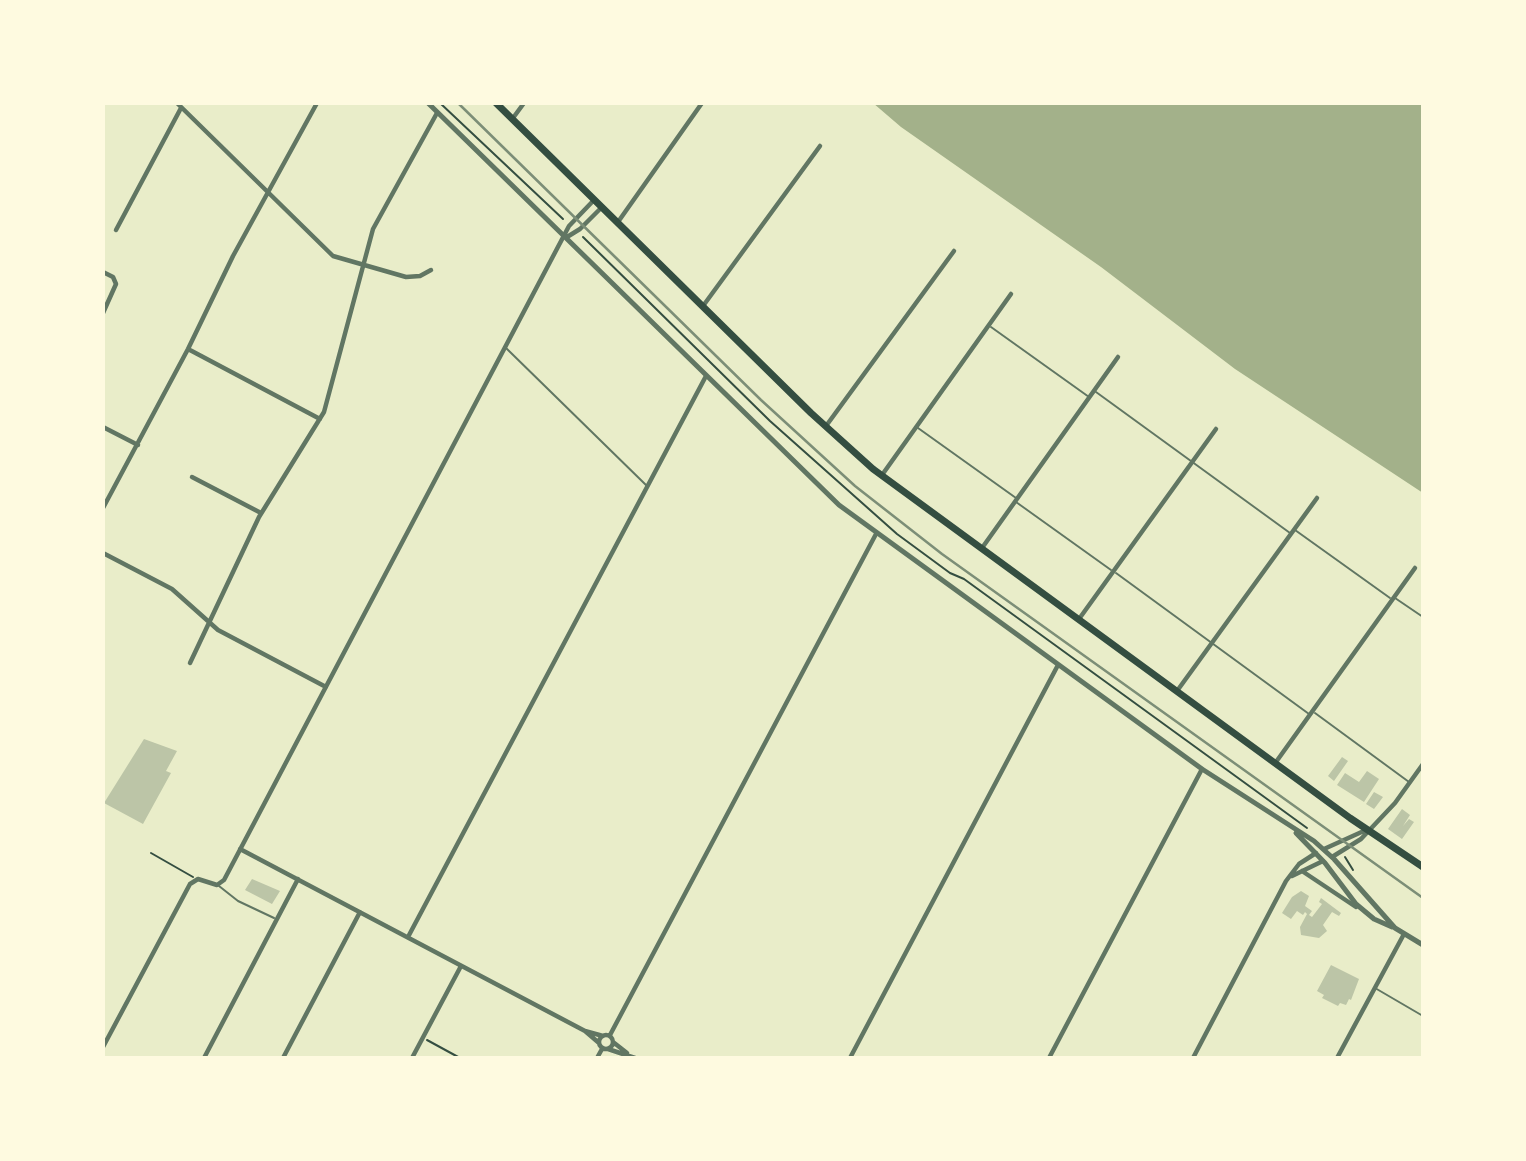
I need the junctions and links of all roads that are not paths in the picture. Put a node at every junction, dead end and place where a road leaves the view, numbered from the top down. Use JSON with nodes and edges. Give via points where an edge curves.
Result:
{"nodes":[{"id":1,"x":317,"y":103,"type":"edge"},
{"id":2,"x":428,"y":103,"type":"edge"},
{"id":3,"x":496,"y":103,"type":"edge"},
{"id":4,"x":524,"y":103,"type":"edge"},
{"id":5,"x":702,"y":103,"type":"edge"},
{"id":6,"x":179,"y":105,"type":"edge"},
{"id":7,"x":437,"y":113,"type":"junction"},
{"id":8,"x":513,"y":119,"type":"junction"},
{"id":9,"x":820,"y":146,"type":"dead end"},
{"id":10,"x":268,"y":194,"type":"junction"},
{"id":11,"x":594,"y":200,"type":"junction"},
{"id":12,"x":602,"y":207,"type":"junction"},
{"id":13,"x":617,"y":222,"type":"junction"},
{"id":14,"x":116,"y":230,"type":"dead end"},
{"id":15,"x":566,"y":237,"type":"junction"},
{"id":16,"x":954,"y":251,"type":"dead end"},
{"id":17,"x":364,"y":265,"type":"junction"},
{"id":18,"x":431,"y":270,"type":"dead end"},
{"id":19,"x":103,"y":272,"type":"edge"},
{"id":20,"x":1011,"y":294,"type":"dead end"},
{"id":21,"x":703,"y":307,"type":"junction"},
{"id":22,"x":103,"y":313,"type":"edge"},
{"id":23,"x":988,"y":326,"type":"junction"},
{"id":24,"x":505,"y":347,"type":"junction"},
{"id":25,"x":188,"y":349,"type":"junction"},
{"id":26,"x":1118,"y":357,"type":"dead end"},
{"id":27,"x":706,"y":376,"type":"junction"},
{"id":28,"x":1094,"y":391,"type":"junction"},
{"id":29,"x":1089,"y":398,"type":"junction"},
{"id":30,"x":320,"y":419,"type":"junction"},
{"id":31,"x":825,"y":426,"type":"junction"},
{"id":32,"x":103,"y":427,"type":"edge"},
{"id":33,"x":916,"y":427,"type":"junction"},
{"id":34,"x":1216,"y":429,"type":"dead end"},
{"id":35,"x":138,"y":445,"type":"junction"},
{"id":36,"x":1193,"y":462,"type":"junction"},
{"id":37,"x":882,"y":476,"type":"junction"},
{"id":38,"x":192,"y":477,"type":"dead end"},
{"id":39,"x":648,"y":487,"type":"junction"},
{"id":40,"x":1317,"y":498,"type":"dead end"},
{"id":41,"x":1016,"y":500,"type":"junction"},
{"id":42,"x":103,"y":508,"type":"edge"},
{"id":43,"x":261,"y":513,"type":"junction"},
{"id":44,"x":1293,"y":531,"type":"junction"},
{"id":45,"x":876,"y":534,"type":"junction"},
{"id":46,"x":981,"y":549,"type":"junction"},
{"id":47,"x":103,"y":553,"type":"edge"},
{"id":48,"x":1415,"y":568,"type":"dead end"},
{"id":49,"x":1114,"y":572,"type":"junction"},
{"id":50,"x":1394,"y":598,"type":"junction"},
{"id":51,"x":1423,"y":617,"type":"edge"},
{"id":52,"x":1079,"y":620,"type":"junction"},
{"id":53,"x":211,"y":624,"type":"junction"},
{"id":54,"x":1212,"y":644,"type":"junction"},
{"id":55,"x":190,"y":663,"type":"dead end"},
{"id":56,"x":1058,"y":665,"type":"junction"},
{"id":57,"x":326,"y":687,"type":"junction"},
{"id":58,"x":1177,"y":691,"type":"junction"},
{"id":59,"x":1311,"y":713,"type":"junction"},
{"id":60,"x":1276,"y":762,"type":"junction"},
{"id":61,"x":1423,"y":764,"type":"edge"},
{"id":62,"x":1202,"y":769,"type":"junction"},
{"id":63,"x":1410,"y":782,"type":"junction"},
{"id":64,"x":1367,"y":830,"type":"junction"},
{"id":65,"x":1294,"y":831,"type":"junction"},
{"id":66,"x":240,"y":849,"type":"junction"},
{"id":67,"x":1324,"y":849,"type":"junction"},
{"id":68,"x":1316,"y":853,"type":"junction"},
{"id":69,"x":1332,"y":857,"type":"junction"},
{"id":70,"x":1323,"y":861,"type":"junction"},
{"id":71,"x":1423,"y":867,"type":"edge"},
{"id":72,"x":1302,"y":871,"type":"junction"},
{"id":73,"x":298,"y":879,"type":"junction"},
{"id":74,"x":1286,"y":881,"type":"junction"},
{"id":75,"x":218,"y":885,"type":"junction"},
{"id":76,"x":360,"y":912,"type":"junction"},
{"id":77,"x":1366,"y":913,"type":"junction"},
{"id":78,"x":277,"y":920,"type":"junction"},
{"id":79,"x":1395,"y":928,"type":"junction"},
{"id":80,"x":1404,"y":934,"type":"junction"},
{"id":81,"x":408,"y":937,"type":"junction"},
{"id":82,"x":1423,"y":945,"type":"edge"},
{"id":83,"x":461,"y":965,"type":"junction"},
{"id":84,"x":1375,"y":988,"type":"junction"},
{"id":85,"x":1423,"y":1016,"type":"edge"},
{"id":86,"x":585,"y":1031,"type":"junction"},
{"id":87,"x":610,"y":1035,"type":"junction"},
{"id":88,"x":603,"y":1036,"type":"junction"},
{"id":89,"x":613,"y":1042,"type":"junction"},
{"id":90,"x":599,"y":1043,"type":"junction"},
{"id":91,"x":103,"y":1047,"type":"edge"},
{"id":92,"x":605,"y":1049,"type":"junction"},
{"id":93,"x":628,"y":1054,"type":"junction"},
{"id":94,"x":204,"y":1058,"type":"edge"},
{"id":95,"x":283,"y":1058,"type":"edge"},
{"id":96,"x":412,"y":1058,"type":"edge"},
{"id":97,"x":597,"y":1058,"type":"edge"},
{"id":98,"x":635,"y":1058,"type":"edge"},
{"id":99,"x":850,"y":1058,"type":"edge"},
{"id":100,"x":1049,"y":1058,"type":"edge"},
{"id":101,"x":1193,"y":1058,"type":"edge"},
{"id":102,"x":1337,"y":1058,"type":"edge"}],
"edges":[{"from":1,"to":10,"type":"street"},
{"from":2,"to":7,"type":"street"},
{"from":3,"to":8,"type":"highway"},
{"from":4,"to":8,"type":"street"},
{"from":5,"to":13,"type":"street"},
{"from":6,"to":10,"type":"street"},
{"from":6,"to":14,"type":"street"},
{"from":7,"to":15,"type":"street"},
{"from":7,"to":17,"type":"street","via":[[375,226]]},
{"from":8,"to":11,"type":"highway"},
{"from":9,"to":21,"type":"street"},
{"from":10,"to":17,"type":"street","via":[[331,254]]},
{"from":10,"to":25,"type":"street"},
{"from":11,"to":12,"type":"highway"},
{"from":11,"to":15,"type":"street","via":[[572,222]]},
{"from":12,"to":13,"type":"highway"},
{"from":12,"to":15,"type":"street"},
{"from":13,"to":21,"type":"highway"},
{"from":15,"to":24,"type":"street"},
{"from":15,"to":27,"type":"street"},
{"from":16,"to":31,"type":"street"},
{"from":17,"to":18,"type":"street","via":[[407,277]]},
{"from":17,"to":30,"type":"street"},
{"from":19,"to":22,"type":"street","via":[[116,284]]},
{"from":20,"to":23,"type":"street"},
{"from":21,"to":31,"type":"highway"},
{"from":23,"to":29,"type":"lane"},
{"from":23,"to":33,"type":"street"},
{"from":24,"to":39,"type":"lane"},
{"from":24,"to":57,"type":"street"},
{"from":25,"to":30,"type":"street"},
{"from":25,"to":35,"type":"street"},
{"from":26,"to":28,"type":"street"},
{"from":27,"to":39,"type":"street"},
{"from":27,"to":45,"type":"street","via":[[823,490]]},
{"from":28,"to":29,"type":"street"},
{"from":28,"to":36,"type":"lane"},
{"from":29,"to":41,"type":"street"},
{"from":30,"to":43,"type":"street"},
{"from":31,"to":37,"type":"highway"},
{"from":32,"to":35,"type":"street"},
{"from":33,"to":37,"type":"street"},
{"from":33,"to":41,"type":"lane"},
{"from":34,"to":36,"type":"street"},
{"from":35,"to":42,"type":"street"},
{"from":36,"to":44,"type":"lane"},
{"from":36,"to":49,"type":"street"},
{"from":37,"to":46,"type":"highway"},
{"from":38,"to":43,"type":"street"},
{"from":39,"to":81,"type":"street"},
{"from":40,"to":44,"type":"street"},
{"from":41,"to":46,"type":"street"},
{"from":41,"to":49,"type":"lane"},
{"from":43,"to":53,"type":"street"},
{"from":44,"to":50,"type":"lane"},
{"from":44,"to":54,"type":"street"},
{"from":45,"to":56,"type":"street"},
{"from":45,"to":87,"type":"street"},
{"from":46,"to":52,"type":"highway"},
{"from":47,"to":53,"type":"street","via":[[172,589]]},
{"from":48,"to":50,"type":"street"},
{"from":49,"to":52,"type":"street"},
{"from":49,"to":54,"type":"lane"},
{"from":50,"to":51,"type":"lane"},
{"from":50,"to":59,"type":"street"},
{"from":52,"to":58,"type":"highway"},
{"from":53,"to":55,"type":"street"},
{"from":53,"to":57,"type":"street"},
{"from":54,"to":58,"type":"street"},
{"from":54,"to":59,"type":"lane"},
{"from":56,"to":62,"type":"street"},
{"from":56,"to":99,"type":"street"},
{"from":57,"to":66,"type":"street"},
{"from":58,"to":60,"type":"highway"},
{"from":59,"to":60,"type":"street"},
{"from":59,"to":63,"type":"lane"},
{"from":60,"to":64,"type":"highway"},
{"from":61,"to":63,"type":"street"},
{"from":62,"to":65,"type":"street"},
{"from":62,"to":100,"type":"street"},
{"from":63,"to":64,"type":"street"},
{"from":64,"to":67,"type":"street"},
{"from":64,"to":69,"type":"street","via":[[1355,844]]},
{"from":64,"to":71,"type":"highway"},
{"from":65,"to":67,"type":"street"},
{"from":65,"to":68,"type":"street"},
{"from":66,"to":73,"type":"street"},
{"from":66,"to":75,"type":"street"},
{"from":67,"to":68,"type":"street"},
{"from":67,"to":69,"type":"street"},
{"from":68,"to":70,"type":"street"},
{"from":68,"to":74,"type":"street","via":[[1299,864]]},
{"from":69,"to":70,"type":"street"},
{"from":69,"to":79,"type":"street"},
{"from":70,"to":72,"type":"street"},
{"from":70,"to":77,"type":"street"},
{"from":72,"to":74,"type":"street"},
{"from":72,"to":77,"type":"street"},
{"from":73,"to":76,"type":"street"},
{"from":73,"to":78,"type":"street"},
{"from":74,"to":101,"type":"street"},
{"from":75,"to":78,"type":"lane"},
{"from":75,"to":91,"type":"street","via":[[195,879],[189,885]]},
{"from":76,"to":81,"type":"street"},
{"from":76,"to":95,"type":"street"},
{"from":77,"to":79,"type":"street"},
{"from":78,"to":94,"type":"street"},
{"from":79,"to":80,"type":"street"},
{"from":80,"to":82,"type":"street"},
{"from":80,"to":84,"type":"street"},
{"from":81,"to":83,"type":"street"},
{"from":83,"to":86,"type":"street"},
{"from":83,"to":96,"type":"street"},
{"from":84,"to":85,"type":"lane"},
{"from":84,"to":102,"type":"street"},
{"from":86,"to":88,"type":"street"},
{"from":86,"to":90,"type":"street"},
{"from":87,"to":88,"type":"street"},
{"from":87,"to":89,"type":"street"},
{"from":88,"to":90,"type":"street"},
{"from":89,"to":92,"type":"street"},
{"from":89,"to":93,"type":"street"},
{"from":90,"to":92,"type":"street"},
{"from":92,"to":93,"type":"street"},
{"from":92,"to":97,"type":"street"},
{"from":93,"to":98,"type":"street"}]}
